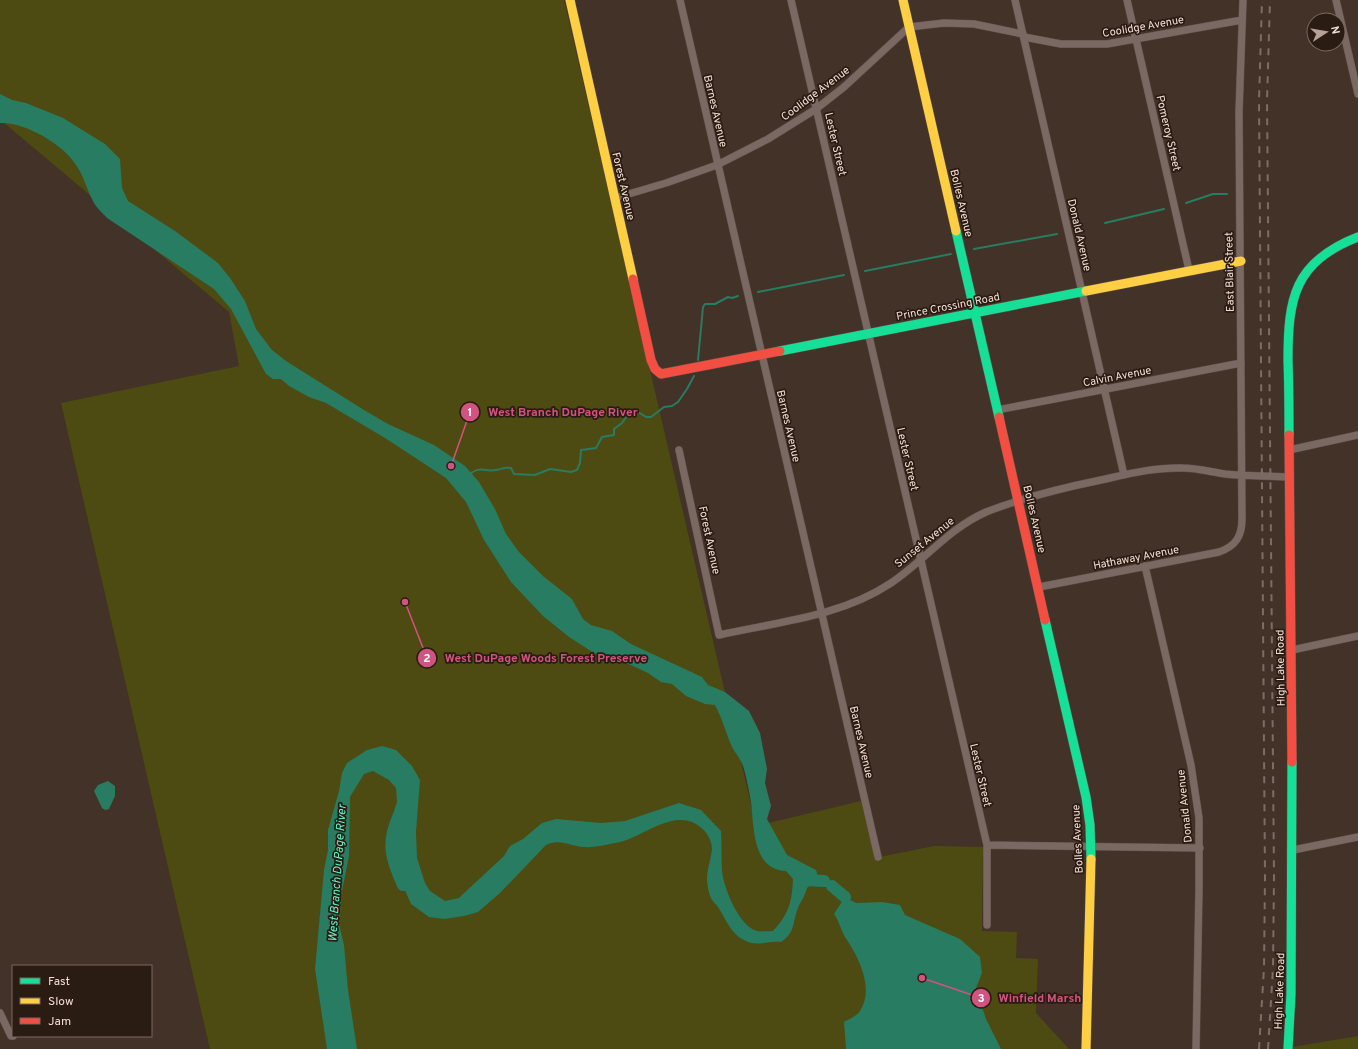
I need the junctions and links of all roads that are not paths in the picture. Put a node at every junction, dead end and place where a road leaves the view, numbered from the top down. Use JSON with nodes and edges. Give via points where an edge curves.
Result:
{"nodes":[{"id":1,"x":570,"y":0,"type":"edge"},
{"id":2,"x":680,"y":0,"type":"edge"},
{"id":3,"x":791,"y":0,"type":"edge"},
{"id":4,"x":903,"y":0,"type":"edge"},
{"id":5,"x":1015,"y":0,"type":"edge"},
{"id":6,"x":1127,"y":0,"type":"edge"},
{"id":7,"x":1243,"y":0,"type":"edge"},
{"id":8,"x":1336,"y":0,"type":"edge"},
{"id":9,"x":1242,"y":20,"type":"junction"},
{"id":10,"x":909,"y":27,"type":"junction"},
{"id":11,"x":1023,"y":36,"type":"junction"},
{"id":12,"x":1136,"y":39,"type":"junction"},
{"id":13,"x":1354,"y":61,"type":"edge"},
{"id":14,"x":1358,"y":94,"type":"edge"},
{"id":15,"x":816,"y":108,"type":"junction"},
{"id":16,"x":717,"y":165,"type":"junction"},
{"id":17,"x":615,"y":198,"type":"junction"},
{"id":18,"x":1358,"y":237,"type":"edge"},
{"id":19,"x":1240,"y":261,"type":"junction"},
{"id":20,"x":1189,"y":270,"type":"junction"},
{"id":21,"x":1082,"y":292,"type":"junction"},
{"id":22,"x":975,"y":313,"type":"junction"},
{"id":23,"x":868,"y":333,"type":"junction"},
{"id":24,"x":761,"y":354,"type":"junction"},
{"id":25,"x":1241,"y":363,"type":"junction"},
{"id":26,"x":660,"y":374,"type":"joint"},
{"id":27,"x":1104,"y":390,"type":"junction"},
{"id":28,"x":997,"y":410,"type":"junction"},
{"id":29,"x":1358,"y":435,"type":"edge"},
{"id":30,"x":680,"y":450,"type":"dead end"},
{"id":31,"x":1289,"y":450,"type":"junction"},
{"id":32,"x":1124,"y":475,"type":"junction"},
{"id":33,"x":1242,"y":475,"type":"junction"},
{"id":34,"x":1290,"y":477,"type":"junction"},
{"id":35,"x":1018,"y":500,"type":"junction"},
{"id":36,"x":1236,"y":542,"type":"joint"},
{"id":37,"x":920,"y":559,"type":"junction"},
{"id":38,"x":1144,"y":566,"type":"junction"},
{"id":39,"x":1039,"y":587,"type":"junction"},
{"id":40,"x":821,"y":613,"type":"junction"},
{"id":41,"x":719,"y":634,"type":"joint"},
{"id":42,"x":1358,"y":636,"type":"edge"},
{"id":43,"x":1292,"y":650,"type":"junction"},
{"id":44,"x":1358,"y":837,"type":"edge"},
{"id":45,"x":987,"y":844,"type":"junction"},
{"id":46,"x":1090,"y":846,"type":"junction"},
{"id":47,"x":1200,"y":848,"type":"junction"},
{"id":48,"x":1293,"y":850,"type":"junction"},
{"id":49,"x":878,"y":857,"type":"dead end"},
{"id":50,"x":987,"y":925,"type":"dead end"},
{"id":51,"x":0,"y":1013,"type":"edge"},
{"id":52,"x":12,"y":1036,"type":"edge"},
{"id":53,"x":1086,"y":1049,"type":"edge"},
{"id":54,"x":1196,"y":1049,"type":"edge"},
{"id":55,"x":1288,"y":1049,"type":"edge"}],
"edges":[{"from":1,"to":17,"type":"street","name":"Forest Avenue"},
{"from":2,"to":16,"type":"street","name":"Barnes Avenue"},
{"from":3,"to":15,"type":"street","name":"Lester Street"},
{"from":4,"to":10,"type":"street","name":"Bolles Avenue"},
{"from":5,"to":11,"type":"street","name":"Donald Avenue"},
{"from":6,"to":12,"type":"street","name":"Pomeroy Street"},
{"from":7,"to":9,"type":"street","name":"East Blair Street"},
{"from":8,"to":13,"type":"street"},
{"from":9,"to":12,"type":"street","name":"Coolidge Avenue"},
{"from":9,"to":19,"type":"street","name":"East Blair Street","via":[[1239,112]]},
{"from":10,"to":11,"type":"street","name":"Coolidge Avenue","via":[[944,23],[974,24]]},
{"from":10,"to":15,"type":"street","name":"Coolidge Avenue","via":[[863,70]]},
{"from":10,"to":22,"type":"street","name":"Bolles Avenue"},
{"from":11,"to":12,"type":"street","name":"Coolidge Avenue","via":[[1081,45]]},
{"from":11,"to":21,"type":"street","name":"Donald Avenue"},
{"from":12,"to":20,"type":"street","name":"Pomeroy Street"},
{"from":13,"to":14,"type":"street"},
{"from":15,"to":16,"type":"street","name":"Coolidge Avenue","via":[[768,139]]},
{"from":15,"to":23,"type":"street","name":"Lester Street"},
{"from":16,"to":17,"type":"street","name":"Coolidge Avenue","via":[[666,184]]},
{"from":16,"to":24,"type":"street","name":"Barnes Avenue"},
{"from":17,"to":26,"type":"street","name":"Forest Avenue","via":[[651,360]]},
{"from":18,"to":31,"type":"street","name":"High Lake Road","via":[[1323,254],[1309,268],[1297,288],[1291,305],[1288,325]]},
{"from":19,"to":20,"type":"street","name":"Prince Crossing Road"},
{"from":19,"to":25,"type":"street","name":"East Blair Street"},
{"from":20,"to":21,"type":"street","name":"Prince Crossing Road"},
{"from":21,"to":22,"type":"street","name":"Prince Crossing Road"},
{"from":21,"to":27,"type":"street","name":"Donald Avenue"},
{"from":22,"to":23,"type":"street","name":"Prince Crossing Road"},
{"from":22,"to":28,"type":"street","name":"Bolles Avenue"},
{"from":23,"to":24,"type":"street","name":"Prince Crossing Road"},
{"from":23,"to":37,"type":"street","name":"Lester Street"},
{"from":24,"to":26,"type":"street","name":"Prince Crossing Road"},
{"from":24,"to":40,"type":"street","name":"Barnes Avenue"},
{"from":25,"to":27,"type":"street","name":"Calvin Avenue"},
{"from":25,"to":33,"type":"street","name":"East Blair Street"},
{"from":27,"to":28,"type":"street","name":"Calvin Avenue"},
{"from":27,"to":32,"type":"street","name":"Donald Avenue"},
{"from":28,"to":35,"type":"street","name":"Bolles Avenue"},
{"from":29,"to":31,"type":"street"},
{"from":30,"to":41,"type":"street","name":"Forest Avenue"},
{"from":31,"to":34,"type":"street","name":"High Lake Road"},
{"from":32,"to":33,"type":"street","name":"Sunset Avenue","via":[[1183,468]]},
{"from":32,"to":35,"type":"street","name":"Sunset Avenue","via":[[1047,491]]},
{"from":33,"to":34,"type":"street","name":"Sunset Avenue"},
{"from":33,"to":36,"type":"street","name":"East Blair Street","via":[[1242,525]]},
{"from":34,"to":43,"type":"street","name":"High Lake Road"},
{"from":35,"to":37,"type":"street","name":"Sunset Avenue","via":[[967,522],[942,539]]},
{"from":35,"to":39,"type":"street","name":"Bolles Avenue"},
{"from":36,"to":38,"type":"street","name":"Hathaway Avenue","via":[[1232,547],[1219,552]]},
{"from":37,"to":40,"type":"street","name":"Sunset Avenue","via":[[904,574],[872,594],[839,609]]},
{"from":37,"to":45,"type":"street","name":"Lester Street"},
{"from":38,"to":39,"type":"street","name":"Hathaway Avenue"},
{"from":38,"to":47,"type":"street","name":"Donald Avenue","via":[[1191,765],[1199,818]]},
{"from":39,"to":46,"type":"street","name":"Bolles Avenue","via":[[1086,798]]},
{"from":40,"to":41,"type":"street","name":"Sunset Avenue"},
{"from":40,"to":49,"type":"street","name":"Barnes Avenue"},
{"from":42,"to":43,"type":"street"},
{"from":43,"to":48,"type":"street","name":"High Lake Road"},
{"from":44,"to":48,"type":"street"},
{"from":45,"to":46,"type":"street"},
{"from":45,"to":50,"type":"street","name":"Lester Street"},
{"from":46,"to":47,"type":"street"},
{"from":46,"to":53,"type":"street","name":"Bolles Avenue"},
{"from":47,"to":54,"type":"street","name":"Donald Avenue"},
{"from":48,"to":55,"type":"street","name":"High Lake Road"},
{"from":51,"to":52,"type":"street"}]}
